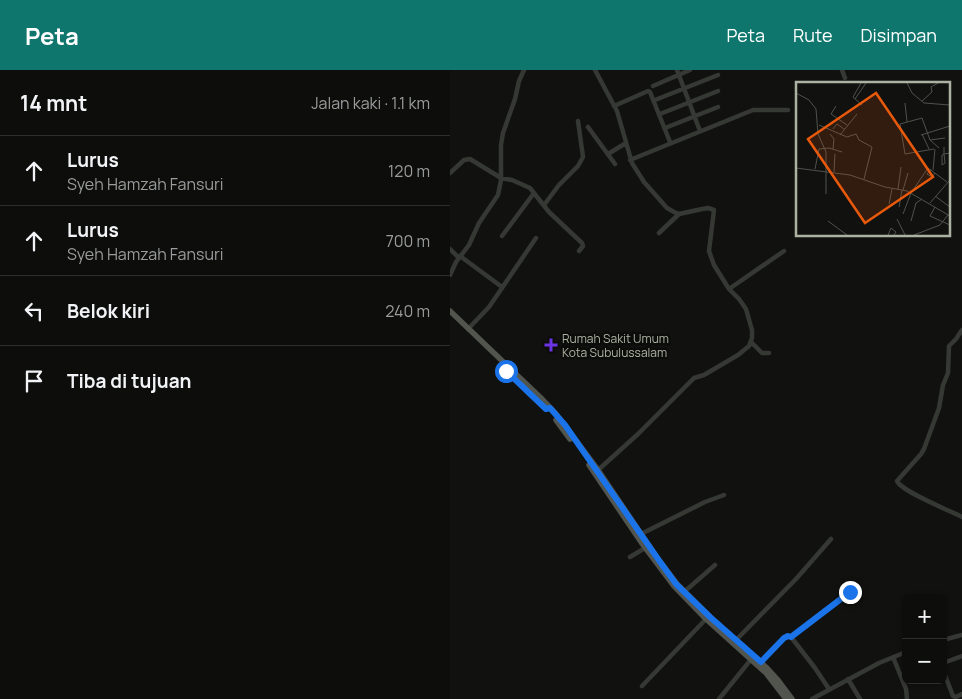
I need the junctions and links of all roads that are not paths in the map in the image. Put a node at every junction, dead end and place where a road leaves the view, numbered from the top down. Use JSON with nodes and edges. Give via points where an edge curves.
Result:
{"nodes":[{"id":1,"x":524,"y":70,"type":"edge"},
{"id":2,"x":595,"y":70,"type":"edge"},
{"id":3,"x":690,"y":70,"type":"edge"},
{"id":4,"x":842,"y":70,"type":"edge"},
{"id":5,"x":677,"y":72,"type":"edge"},
{"id":6,"x":718,"y":75,"type":"dead end"},
{"id":7,"x":845,"y":78,"type":"dead end"},
{"id":8,"x":653,"y":86,"type":"dead end"},
{"id":9,"x":684,"y":89,"type":"junction"},
{"id":10,"x":718,"y":90,"type":"dead end"},
{"id":11,"x":654,"y":100,"type":"junction"},
{"id":12,"x":690,"y":102,"type":"junction"},
{"id":13,"x":614,"y":106,"type":"junction"},
{"id":14,"x":718,"y":107,"type":"dead end"},
{"id":15,"x":788,"y":110,"type":"dead end"},
{"id":16,"x":660,"y":114,"type":"junction"},
{"id":17,"x":695,"y":116,"type":"junction"},
{"id":18,"x":578,"y":121,"type":"dead end"},
{"id":19,"x":588,"y":127,"type":"dead end"},
{"id":20,"x":665,"y":128,"type":"junction"},
{"id":21,"x":700,"y":131,"type":"junction"},
{"id":22,"x":670,"y":142,"type":"junction"},
{"id":23,"x":626,"y":143,"type":"junction"},
{"id":24,"x":608,"y":154,"type":"junction"},
{"id":25,"x":630,"y":160,"type":"junction"},
{"id":26,"x":615,"y":164,"type":"dead end"},
{"id":27,"x":450,"y":173,"type":"edge"},
{"id":28,"x":501,"y":178,"type":"junction"},
{"id":29,"x":534,"y":193,"type":"junction"},
{"id":30,"x":544,"y":205,"type":"junction"},
{"id":31,"x":679,"y":214,"type":"junction"},
{"id":32,"x":659,"y":233,"type":"dead end"},
{"id":33,"x":502,"y":236,"type":"dead end"},
{"id":34,"x":536,"y":238,"type":"dead end"},
{"id":35,"x":450,"y":249,"type":"edge"},
{"id":36,"x":580,"y":251,"type":"dead end"},
{"id":37,"x":784,"y":251,"type":"dead end"},
{"id":38,"x":460,"y":257,"type":"junction"},
{"id":39,"x":450,"y":275,"type":"edge"},
{"id":40,"x":502,"y":287,"type":"junction"},
{"id":41,"x":729,"y":289,"type":"junction"},
{"id":42,"x":450,"y":311,"type":"edge"},
{"id":43,"x":450,"y":317,"type":"edge"},
{"id":44,"x":468,"y":329,"type":"junction"},
{"id":45,"x":962,"y":330,"type":"edge"},
{"id":46,"x":751,"y":342,"type":"junction"},
{"id":47,"x":769,"y":353,"type":"dead end"},
{"id":48,"x":548,"y":408,"type":"junction"},
{"id":49,"x":596,"y":472,"type":"junction"},
{"id":50,"x":724,"y":495,"type":"dead end"},
{"id":51,"x":962,"y":517,"type":"edge"},
{"id":52,"x":641,"y":534,"type":"junction"},
{"id":53,"x":831,"y":539,"type":"dead end"},
{"id":54,"x":645,"y":548,"type":"junction"},
{"id":55,"x":630,"y":557,"type":"dead end"},
{"id":56,"x":715,"y":565,"type":"dead end"},
{"id":57,"x":684,"y":592,"type":"junction"},
{"id":58,"x":850,"y":592,"type":"dead end"},
{"id":59,"x":689,"y":600,"type":"junction"},
{"id":60,"x":706,"y":619,"type":"junction"},
{"id":61,"x":962,"y":635,"type":"edge"},
{"id":62,"x":791,"y":637,"type":"junction"},
{"id":63,"x":947,"y":639,"type":"edge"},
{"id":64,"x":736,"y":640,"type":"junction"},
{"id":65,"x":902,"y":654,"type":"edge"},
{"id":66,"x":962,"y":656,"type":"edge"},
{"id":67,"x":893,"y":657,"type":"junction"},
{"id":68,"x":753,"y":658,"type":"junction"},
{"id":69,"x":947,"y":661,"type":"edge"},
{"id":70,"x":761,"y":662,"type":"junction"},
{"id":71,"x":848,"y":679,"type":"junction"},
{"id":72,"x":947,"y":680,"type":"edge"},
{"id":73,"x":642,"y":686,"type":"dead end"},
{"id":74,"x":829,"y":689,"type":"junction"},
{"id":75,"x":962,"y":694,"type":"edge"},
{"id":76,"x":719,"y":699,"type":"edge"},
{"id":77,"x":786,"y":699,"type":"edge"},
{"id":78,"x":792,"y":699,"type":"edge"},
{"id":79,"x":812,"y":699,"type":"edge"},
{"id":80,"x":860,"y":699,"type":"edge"},
{"id":81,"x":907,"y":699,"type":"edge"}],
"edges":[{"from":1,"to":28,"type":"street","via":[[503,133]]},
{"from":2,"to":13,"type":"street"},
{"from":3,"to":5,"type":"street"},
{"from":4,"to":7,"type":"street"},
{"from":5,"to":8,"type":"street"},
{"from":5,"to":9,"type":"street"},
{"from":6,"to":9,"type":"street"},
{"from":9,"to":11,"type":"street"},
{"from":9,"to":12,"type":"street"},
{"from":10,"to":12,"type":"street"},
{"from":11,"to":13,"type":"street","via":[[648,91]]},
{"from":11,"to":16,"type":"street"},
{"from":12,"to":16,"type":"street"},
{"from":12,"to":17,"type":"street"},
{"from":13,"to":23,"type":"street"},
{"from":14,"to":17,"type":"street"},
{"from":15,"to":21,"type":"street","via":[[752,110]]},
{"from":16,"to":20,"type":"street"},
{"from":17,"to":20,"type":"street"},
{"from":17,"to":21,"type":"street"},
{"from":18,"to":30,"type":"street","via":[[583,157]]},
{"from":19,"to":24,"type":"street"},
{"from":20,"to":22,"type":"street"},
{"from":21,"to":22,"type":"street"},
{"from":22,"to":25,"type":"street"},
{"from":23,"to":24,"type":"street"},
{"from":23,"to":25,"type":"street"},
{"from":24,"to":26,"type":"street"},
{"from":25,"to":31,"type":"street","via":[[654,195]]},
{"from":27,"to":28,"type":"street","via":[[464,160],[470,159]]},
{"from":28,"to":29,"type":"street","via":[[524,185]]},
{"from":28,"to":38,"type":"street","via":[[498,195]]},
{"from":29,"to":30,"type":"street"},
{"from":29,"to":33,"type":"street"},
{"from":30,"to":36,"type":"street","via":[[582,243]]},
{"from":31,"to":32,"type":"street"},
{"from":31,"to":41,"type":"street","via":[[708,208],[714,210],[709,252]]},
{"from":34,"to":40,"type":"street"},
{"from":35,"to":38,"type":"street"},
{"from":37,"to":41,"type":"street"},
{"from":38,"to":39,"type":"street"},
{"from":38,"to":40,"type":"street"},
{"from":40,"to":44,"type":"street"},
{"from":41,"to":46,"type":"street","via":[[746,309],[752,330]]},
{"from":42,"to":44,"type":"main road"},
{"from":43,"to":48,"type":"main road"},
{"from":44,"to":48,"type":"main road"},
{"from":45,"to":51,"type":"street","via":[[949,346],[948,373],[924,449],[897,481],[914,494]]},
{"from":46,"to":47,"type":"street","via":[[762,353]]},
{"from":46,"to":49,"type":"street","via":[[738,355],[694,378]]},
{"from":48,"to":49,"type":"main road","via":[[565,425]]},
{"from":49,"to":52,"type":"main road"},
{"from":49,"to":54,"type":"main road"},
{"from":50,"to":52,"type":"street"},
{"from":52,"to":57,"type":"main road"},
{"from":53,"to":64,"type":"street"},
{"from":54,"to":55,"type":"street"},
{"from":54,"to":59,"type":"main road"},
{"from":56,"to":57,"type":"street"},
{"from":57,"to":59,"type":"main road"},
{"from":58,"to":62,"type":"street"},
{"from":59,"to":60,"type":"main road"},
{"from":59,"to":64,"type":"main road"},
{"from":60,"to":68,"type":"main road"},
{"from":60,"to":73,"type":"street"},
{"from":61,"to":63,"type":"street"},
{"from":62,"to":70,"type":"street","via":[[784,638]]},
{"from":62,"to":74,"type":"street"},
{"from":64,"to":68,"type":"main road"},
{"from":65,"to":67,"type":"street"},
{"from":66,"to":69,"type":"street"},
{"from":67,"to":71,"type":"street"},
{"from":67,"to":81,"type":"street"},
{"from":68,"to":70,"type":"main road"},
{"from":68,"to":76,"type":"street"},
{"from":68,"to":77,"type":"main road"},
{"from":70,"to":78,"type":"main road"},
{"from":71,"to":74,"type":"street"},
{"from":71,"to":80,"type":"street"},
{"from":72,"to":75,"type":"street","via":[[953,696]]},
{"from":74,"to":79,"type":"street"}]}
